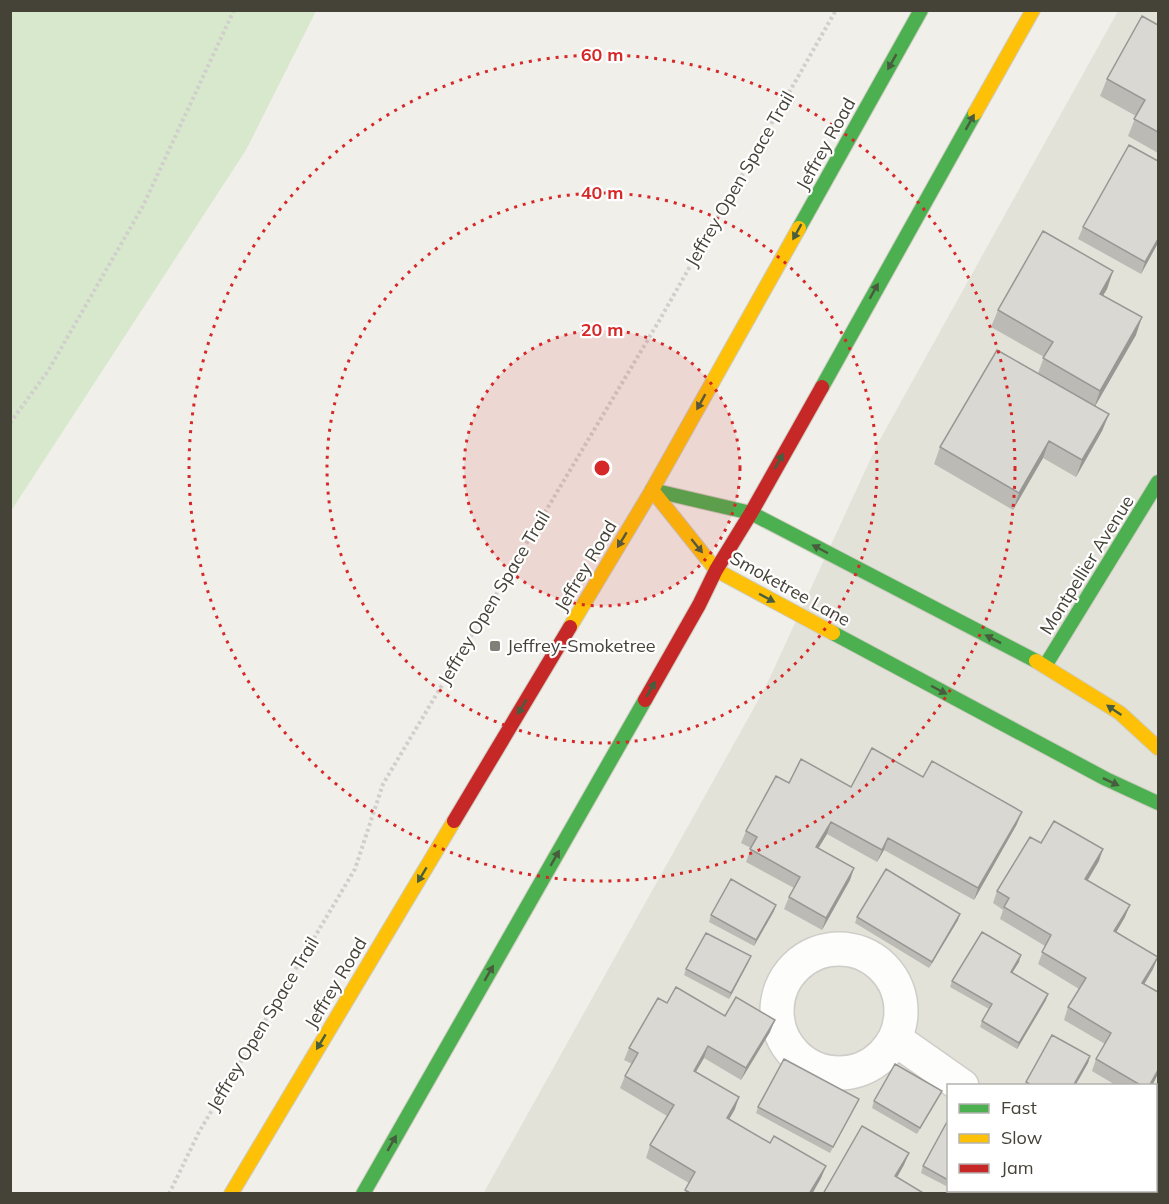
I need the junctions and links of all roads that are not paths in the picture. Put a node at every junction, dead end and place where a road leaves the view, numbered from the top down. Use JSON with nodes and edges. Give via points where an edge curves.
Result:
{"nodes":[{"id":1,"x":921,"y":10,"type":"edge"},
{"id":2,"x":1033,"y":10,"type":"edge"},
{"id":3,"x":1158,"y":483,"type":"edge"},
{"id":4,"x":652,"y":490,"type":"junction"},
{"id":5,"x":751,"y":513,"type":"junction"},
{"id":6,"x":716,"y":570,"type":"junction"},
{"id":7,"x":1045,"y":666,"type":"junction"},
{"id":8,"x":1158,"y":748,"type":"edge"},
{"id":9,"x":1158,"y":803,"type":"edge"},
{"id":10,"x":895,"y":1039,"type":"dead end"},
{"id":11,"x":959,"y":1084,"type":"edge"},
{"id":12,"x":231,"y":1194,"type":"edge"},
{"id":13,"x":363,"y":1194,"type":"edge"}],
"edges":[{"from":1,"to":4,"type":"main road","name":"Jeffrey Road","one_way":true},
{"from":5,"to":2,"type":"main road","one_way":true},
{"from":3,"to":7,"type":"main road","name":"Montpellier Avenue"},
{"from":4,"to":5,"type":"main road"},
{"from":4,"to":6,"type":"main road","name":"Smoketree Lane","one_way":true},
{"from":4,"to":12,"type":"main road","name":"Jeffrey Road","one_way":true},
{"from":5,"to":6,"type":"main road"},
{"from":7,"to":5,"type":"main road","one_way":true},
{"from":6,"to":9,"type":"main road","name":"Smoketree Lane","one_way":true,"via":[[1106,779]]},
{"from":13,"to":6,"type":"main road","one_way":true},
{"from":8,"to":7,"type":"main road","one_way":true,"via":[[1120,714]]},
{"from":10,"to":11,"type":"street"}]}
